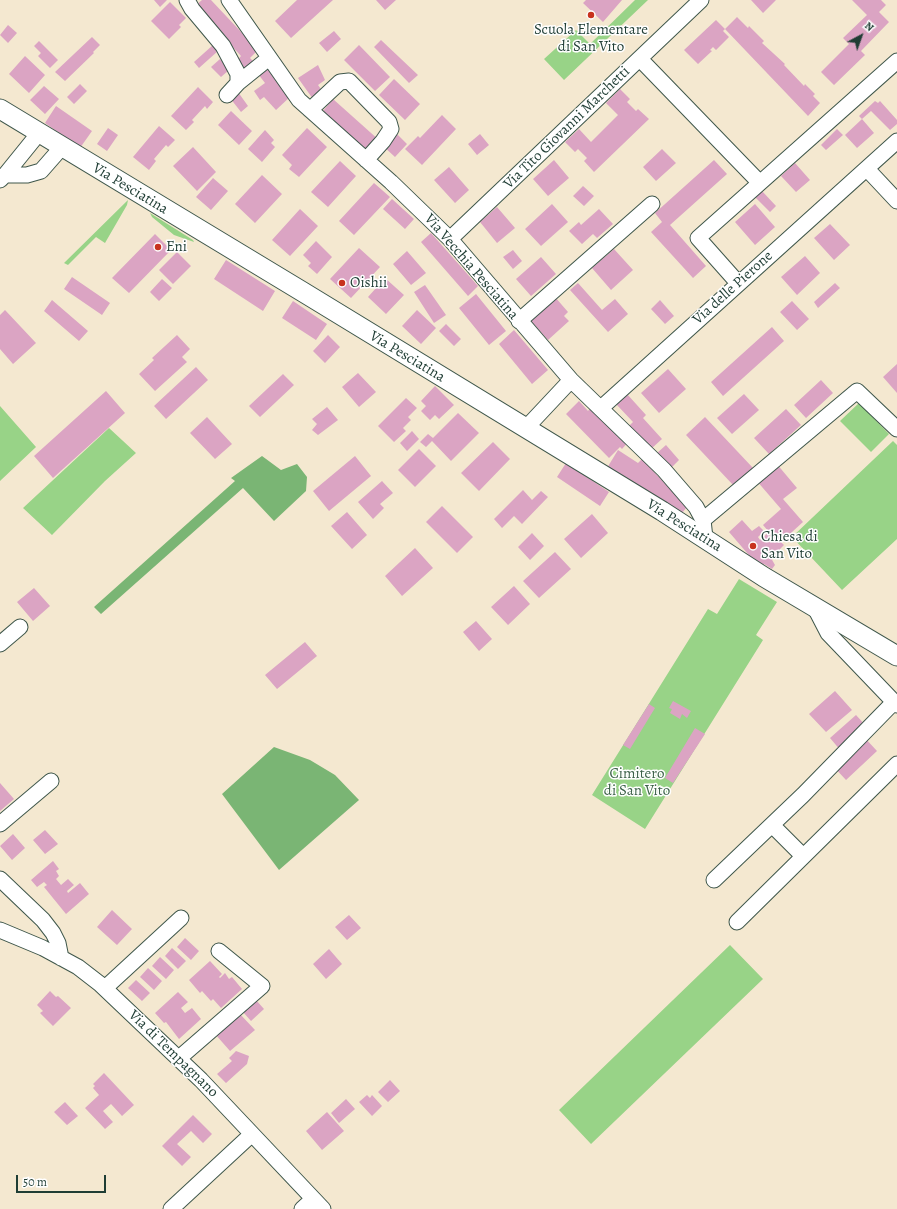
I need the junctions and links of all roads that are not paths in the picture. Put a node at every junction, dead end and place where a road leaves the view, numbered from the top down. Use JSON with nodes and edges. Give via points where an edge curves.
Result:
{"nodes":[{"id":1,"x":187,"y":0,"type":"edge"},
{"id":2,"x":229,"y":0,"type":"edge"},
{"id":3,"x":701,"y":0,"type":"edge"},
{"id":4,"x":269,"y":58,"type":"junction"},
{"id":5,"x":640,"y":59,"type":"junction"},
{"id":6,"x":897,"y":60,"type":"edge"},
{"id":7,"x":238,"y":83,"type":"junction"},
{"id":8,"x":227,"y":95,"type":"dead end"},
{"id":9,"x":0,"y":109,"type":"edge"},
{"id":10,"x":310,"y":110,"type":"junction"},
{"id":11,"x":39,"y":133,"type":"junction"},
{"id":12,"x":897,"y":141,"type":"edge"},
{"id":13,"x":62,"y":147,"type":"junction"},
{"id":14,"x":366,"y":160,"type":"junction"},
{"id":15,"x":867,"y":170,"type":"junction"},
{"id":16,"x":3,"y":178,"type":"edge"},
{"id":17,"x":759,"y":182,"type":"junction"},
{"id":18,"x":897,"y":201,"type":"edge"},
{"id":19,"x":652,"y":204,"type":"dead end"},
{"id":20,"x":450,"y":239,"type":"junction"},
{"id":21,"x":738,"y":283,"type":"junction"},
{"id":22,"x":519,"y":321,"type":"junction"},
{"id":23,"x":571,"y":380,"type":"junction"},
{"id":24,"x":601,"y":408,"type":"junction"},
{"id":25,"x":526,"y":428,"type":"junction"},
{"id":26,"x":897,"y":429,"type":"edge"},
{"id":27,"x":704,"y":529,"type":"junction"},
{"id":28,"x":814,"y":606,"type":"junction"},
{"id":29,"x":20,"y":627,"type":"dead end"},
{"id":30,"x":0,"y":644,"type":"edge"},
{"id":31,"x":897,"y":656,"type":"edge"},
{"id":32,"x":896,"y":703,"type":"edge"},
{"id":33,"x":897,"y":764,"type":"edge"},
{"id":34,"x":51,"y":781,"type":"dead end"},
{"id":35,"x":0,"y":824,"type":"edge"},
{"id":36,"x":772,"y":825,"type":"junction"},
{"id":37,"x":803,"y":856,"type":"junction"},
{"id":38,"x":0,"y":879,"type":"edge"},
{"id":39,"x":714,"y":880,"type":"dead end"},
{"id":40,"x":181,"y":918,"type":"dead end"},
{"id":41,"x":736,"y":922,"type":"dead end"},
{"id":42,"x":0,"y":930,"type":"edge"},
{"id":43,"x":219,"y":950,"type":"dead end"},
{"id":44,"x":61,"y":958,"type":"junction"},
{"id":45,"x":105,"y":988,"type":"junction"},
{"id":46,"x":178,"y":1059,"type":"junction"},
{"id":47,"x":252,"y":1134,"type":"junction"},
{"id":48,"x":318,"y":1204,"type":"edge"},
{"id":49,"x":171,"y":1209,"type":"edge"},
{"id":50,"x":302,"y":1209,"type":"edge"}],
"edges":[{"from":1,"to":7,"type":"street","via":[[223,46],[238,74]]},
{"from":2,"to":4,"type":"street","name":"Via Vecchia Pesciatina"},
{"from":3,"to":5,"type":"street","name":"Via Tito Giovanni Marchetti"},
{"from":4,"to":7,"type":"street"},
{"from":4,"to":10,"type":"street","name":"Via Vecchia Pesciatina","via":[[299,100]]},
{"from":5,"to":17,"type":"street"},
{"from":5,"to":20,"type":"street","name":"Via Tito Giovanni Marchetti"},
{"from":6,"to":17,"type":"street"},
{"from":7,"to":8,"type":"street"},
{"from":9,"to":11,"type":"main road","name":"Via Pesciatina"},
{"from":10,"to":14,"type":"street","name":"Via Vecchia Pesciatina"},
{"from":10,"to":14,"type":"street","via":[[340,82],[350,81],[389,122],[391,129]]},
{"from":11,"to":13,"type":"main road","name":"Via Pesciatina"},
{"from":11,"to":16,"type":"street"},
{"from":12,"to":15,"type":"street","name":"Via delle Pierone"},
{"from":13,"to":16,"type":"street","via":[[41,171]]},
{"from":13,"to":25,"type":"main road","name":"Via Pesciatina"},
{"from":14,"to":20,"type":"street","name":"Via Vecchia Pesciatina"},
{"from":15,"to":18,"type":"street"},
{"from":15,"to":21,"type":"street","name":"Via delle Pierone"},
{"from":17,"to":21,"type":"street","via":[[698,238]]},
{"from":19,"to":22,"type":"street"},
{"from":20,"to":22,"type":"street","name":"Via Vecchia Pesciatina"},
{"from":21,"to":24,"type":"street","name":"Via delle Pierone"},
{"from":22,"to":23,"type":"street","name":"Via Vecchia Pesciatina"},
{"from":23,"to":24,"type":"street","name":"Via Vecchia Pesciatina"},
{"from":23,"to":25,"type":"street"},
{"from":24,"to":27,"type":"street","name":"Via Vecchia Pesciatina","via":[[664,470],[696,507]]},
{"from":25,"to":27,"type":"main road","name":"Via Pesciatina"},
{"from":26,"to":27,"type":"street","via":[[857,391]]},
{"from":27,"to":28,"type":"main road","name":"Via Pesciatina","via":[[764,577]]},
{"from":28,"to":31,"type":"main road","name":"Via Pesciatina"},
{"from":28,"to":32,"type":"street","via":[[828,633]]},
{"from":29,"to":30,"type":"street"},
{"from":32,"to":36,"type":"street"},
{"from":33,"to":37,"type":"street"},
{"from":34,"to":35,"type":"street"},
{"from":36,"to":37,"type":"street"},
{"from":36,"to":39,"type":"street"},
{"from":37,"to":41,"type":"street"},
{"from":38,"to":44,"type":"street","via":[[43,920],[58,943]]},
{"from":40,"to":45,"type":"street"},
{"from":42,"to":44,"type":"street","name":"Via di Tempagnano"},
{"from":43,"to":46,"type":"street","via":[[262,986]]},
{"from":44,"to":45,"type":"street","name":"Via di Tempagnano","via":[[78,967]]},
{"from":45,"to":46,"type":"street","name":"Via di Tempagnano"},
{"from":46,"to":47,"type":"street","name":"Via di Tempagnano"},
{"from":47,"to":48,"type":"street","name":"Via di Tempagnano"},
{"from":47,"to":49,"type":"street"},
{"from":48,"to":50,"type":"street"}]}
